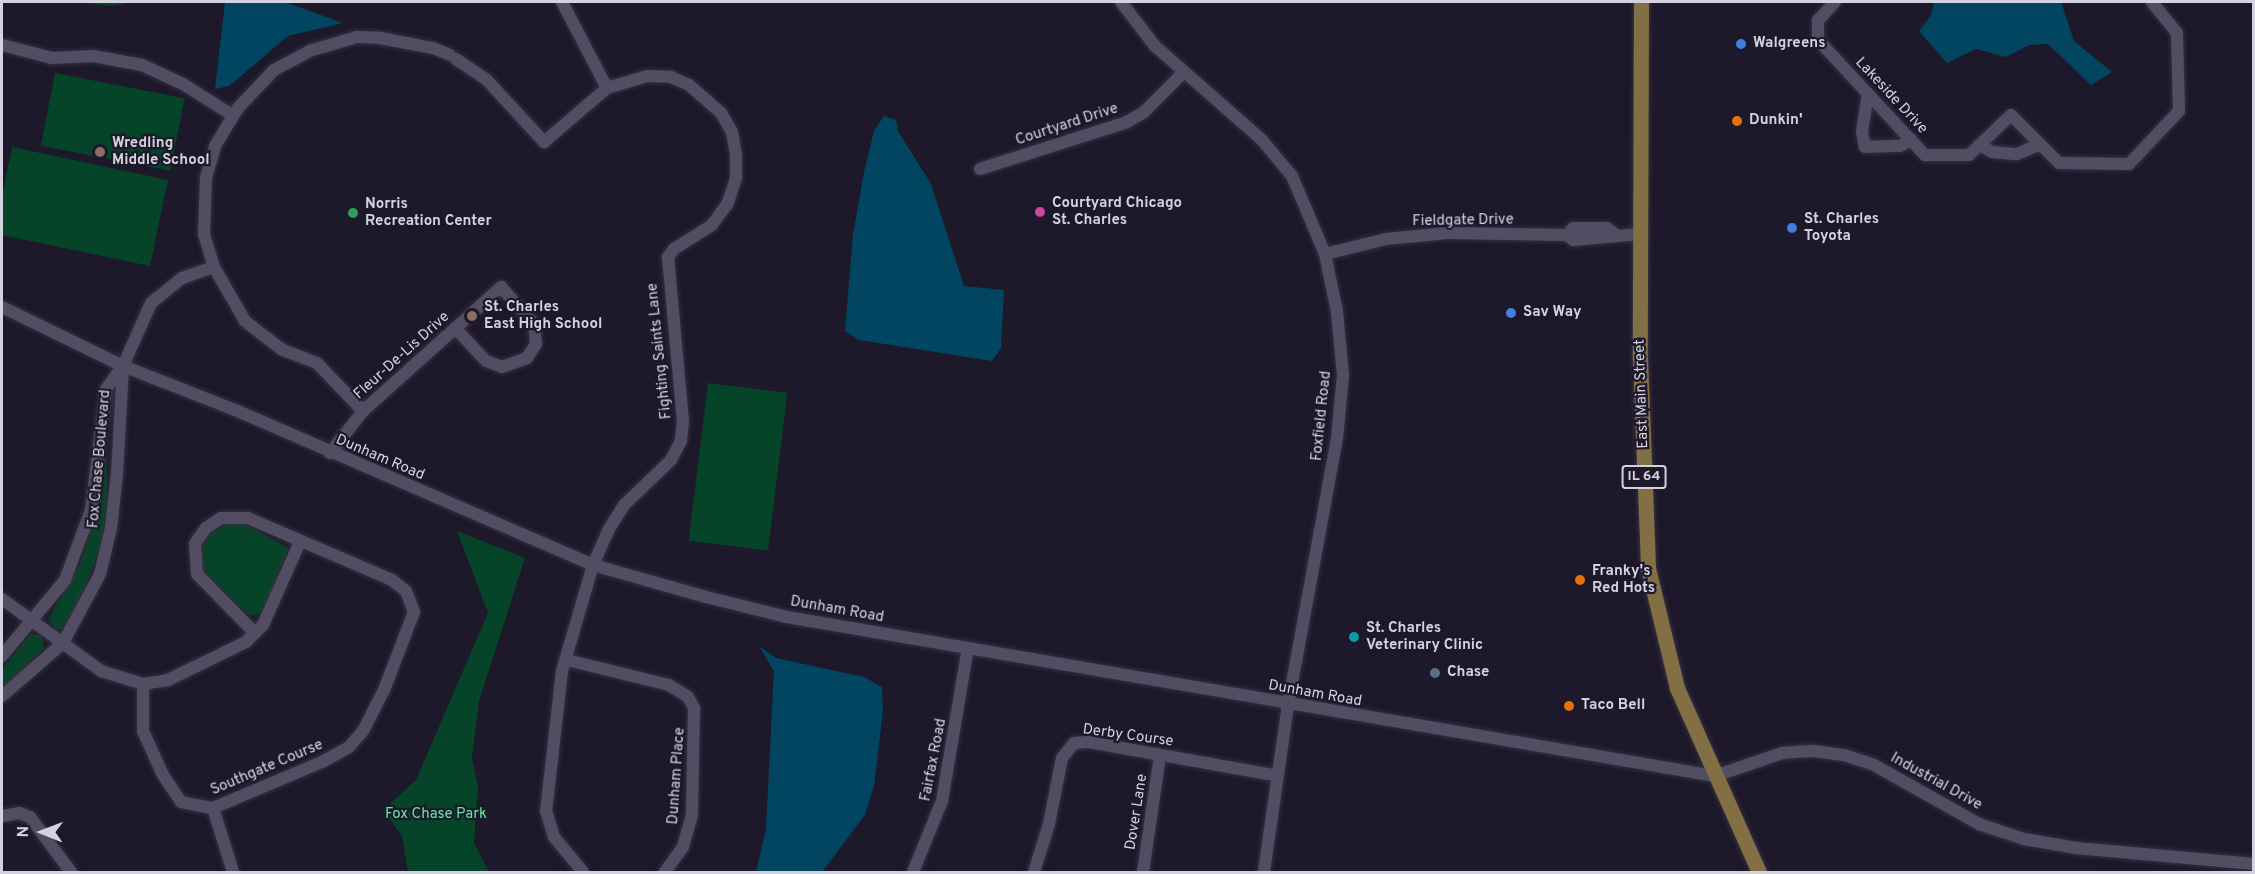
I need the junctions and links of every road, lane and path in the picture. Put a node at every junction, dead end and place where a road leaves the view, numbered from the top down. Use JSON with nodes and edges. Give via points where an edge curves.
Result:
{"nodes":[{"id":1,"x":562,"y":2,"type":"edge"},
{"id":2,"x":1120,"y":2,"type":"edge"},
{"id":3,"x":1641,"y":2,"type":"edge"},
{"id":4,"x":1835,"y":2,"type":"edge"},
{"id":5,"x":2152,"y":2,"type":"edge"},
{"id":6,"x":2,"y":45,"type":"edge"},
{"id":7,"x":1183,"y":73,"type":"junction"},
{"id":8,"x":607,"y":88,"type":"junction"},
{"id":9,"x":1868,"y":94,"type":"junction"},
{"id":10,"x":232,"y":115,"type":"junction"},
{"id":11,"x":1911,"y":140,"type":"junction"},
{"id":12,"x":2040,"y":144,"type":"junction"},
{"id":13,"x":1979,"y":145,"type":"junction"},
{"id":14,"x":980,"y":169,"type":"dead end"},
{"id":15,"x":1641,"y":234,"type":"junction"},
{"id":16,"x":1325,"y":254,"type":"junction"},
{"id":17,"x":214,"y":267,"type":"junction"},
{"id":18,"x":2,"y":308,"type":"edge"},
{"id":19,"x":455,"y":328,"type":"junction"},
{"id":20,"x":123,"y":366,"type":"junction"},
{"id":21,"x":363,"y":411,"type":"junction"},
{"id":22,"x":330,"y":453,"type":"junction"},
{"id":23,"x":300,"y":542,"type":"junction"},
{"id":24,"x":593,"y":565,"type":"junction"},
{"id":25,"x":2,"y":599,"type":"edge"},
{"id":26,"x":32,"y":621,"type":"junction"},
{"id":27,"x":255,"y":633,"type":"junction"},
{"id":28,"x":63,"y":643,"type":"junction"},
{"id":29,"x":968,"y":648,"type":"junction"},
{"id":30,"x":2,"y":656,"type":"edge"},
{"id":31,"x":567,"y":660,"type":"junction"},
{"id":32,"x":137,"y":683,"type":"junction"},
{"id":33,"x":2,"y":696,"type":"edge"},
{"id":34,"x":1288,"y":705,"type":"junction"},
{"id":35,"x":1160,"y":756,"type":"junction"},
{"id":36,"x":1278,"y":776,"type":"junction"},
{"id":37,"x":1714,"y":776,"type":"junction"},
{"id":38,"x":213,"y":808,"type":"junction"},
{"id":39,"x":2,"y":816,"type":"edge"},
{"id":40,"x":2253,"y":864,"type":"edge"},
{"id":41,"x":71,"y":873,"type":"edge"},
{"id":42,"x":233,"y":873,"type":"edge"},
{"id":43,"x":583,"y":873,"type":"edge"},
{"id":44,"x":665,"y":873,"type":"edge"},
{"id":45,"x":913,"y":873,"type":"edge"},
{"id":46,"x":1034,"y":873,"type":"edge"},
{"id":47,"x":1143,"y":873,"type":"edge"},
{"id":48,"x":1264,"y":873,"type":"edge"},
{"id":49,"x":1759,"y":873,"type":"edge"}],
"edges":[{"from":1,"to":8,"type":"street"},
{"from":2,"to":7,"type":"street","name":"Foxfield Road","via":[[1155,46]]},
{"from":3,"to":15,"type":"main road","name":"East Main Street","number":"IL 64"},
{"from":4,"to":9,"type":"street","name":"Lakeside Drive","via":[[1818,20],[1818,40]]},
{"from":5,"to":12,"type":"street","name":"Lakeside Drive","via":[[2176,33],[2179,111],[2171,122],[2129,164],[2059,163]]},
{"from":6,"to":10,"type":"street","via":[[52,58],[93,56],[142,65],[183,84]]},
{"from":7,"to":14,"type":"street","name":"Courtyard Drive","via":[[1144,112],[1127,122]]},
{"from":7,"to":16,"type":"street","name":"Foxfield Road","via":[[1278,156],[1305,200]]},
{"from":8,"to":10,"type":"street","via":[[544,142],[486,79],[453,57],[433,48],[380,38],[333,43],[274,70]]},
{"from":8,"to":24,"type":"street","name":"Fighting Saints Lane","via":[[647,76],[671,76],[706,98],[722,113],[732,132],[736,178],[728,204],[712,225],[674,249],[667,268],[683,421],[681,441],[666,466],[624,505]]},
{"from":9,"to":11,"type":"street","name":"Lakeside Drive"},
{"from":9,"to":11,"type":"street","via":[[1862,132],[1865,147],[1900,146]]},
{"from":10,"to":17,"type":"street","via":[[206,178],[204,234]]},
{"from":11,"to":13,"type":"street","name":"Lakeside Drive","via":[[1925,155],[1969,155]]},
{"from":12,"to":13,"type":"street","via":[[2017,154],[1992,152]]},
{"from":12,"to":13,"type":"street","name":"Lakeside Drive","via":[[2011,116]]},
{"from":15,"to":16,"type":"street","name":"Fieldgate Drive","via":[[1616,234],[1607,228],[1573,228],[1567,235],[1448,233],[1386,239]]},
{"from":15,"to":37,"type":"main road","name":"East Main Street","number":"IL 64","via":[[1640,358],[1648,568],[1677,688]]},
{"from":16,"to":34,"type":"street","name":"Foxfield Road","via":[[1341,342],[1341,411]]},
{"from":17,"to":20,"type":"street","name":"Fox Chase Boulevard","via":[[182,278],[151,303]]},
{"from":17,"to":21,"type":"street","via":[[245,321],[281,349],[316,363]]},
{"from":18,"to":20,"type":"street","name":"Dunham Road"},
{"from":19,"to":19,"type":"street","name":"Fleur-De-Lis Drive","via":[[491,365],[510,367],[527,358],[536,344],[534,324],[501,287]]},
{"from":19,"to":21,"type":"street","name":"Fleur-De-Lis Drive"},
{"from":20,"to":22,"type":"street","name":"Dunham Road"},
{"from":20,"to":26,"type":"street","name":"Fox Chase Boulevard","via":[[109,382],[102,400],[94,493],[86,525],[65,580]]},
{"from":20,"to":28,"type":"street","name":"Fox Chase Boulevard","via":[[111,528],[100,574]]},
{"from":21,"to":22,"type":"street","name":"Fleur-De-Lis Drive"},
{"from":22,"to":24,"type":"street","name":"Dunham Road"},
{"from":23,"to":27,"type":"street","via":[[270,613]]},
{"from":23,"to":27,"type":"street","name":"Southgate Course","via":[[235,516],[214,522],[195,544],[194,563],[201,582]]},
{"from":23,"to":38,"type":"street","name":"Southgate Course","via":[[392,580],[406,591],[412,603],[411,627],[363,731],[349,747]]},
{"from":24,"to":29,"type":"street","name":"Dunham Road","via":[[787,617]]},
{"from":24,"to":31,"type":"street"},
{"from":25,"to":26,"type":"street"},
{"from":26,"to":28,"type":"street"},
{"from":26,"to":30,"type":"street","name":"Fox Chase Boulevard"},
{"from":27,"to":32,"type":"street","via":[[229,652],[189,671]]},
{"from":28,"to":32,"type":"street","via":[[101,671]]},
{"from":28,"to":33,"type":"street","name":"Fox Chase Boulevard"},
{"from":29,"to":34,"type":"street","name":"Dunham Road"},
{"from":29,"to":45,"type":"street","name":"Fairfax Road","via":[[942,801]]},
{"from":31,"to":43,"type":"street","via":[[558,692],[546,811],[554,837]]},
{"from":31,"to":44,"type":"street","name":"Dunham Place","via":[[669,685],[688,697],[694,708],[692,814],[683,847]]},
{"from":32,"to":38,"type":"street","name":"Southgate Course","via":[[143,731],[163,775],[182,801]]},
{"from":34,"to":36,"type":"street","name":"Foxfield Road"},
{"from":34,"to":37,"type":"street","name":"Dunham Road"},
{"from":35,"to":36,"type":"street","name":"Derby Course"},
{"from":35,"to":46,"type":"street","name":"Derby Course","via":[[1088,742],[1074,743],[1066,750]]},
{"from":35,"to":47,"type":"street","name":"Dover Lane"},
{"from":36,"to":48,"type":"street","name":"Foxfield Road"},
{"from":37,"to":40,"type":"street","name":"Industrial Drive","via":[[1782,753],[1814,751],[1844,755],[1874,765],[1979,824],[2024,839],[2076,848]]},
{"from":37,"to":49,"type":"main road","name":"East Main Street","number":"IL 64"},
{"from":38,"to":42,"type":"street"},
{"from":39,"to":41,"type":"street","via":[[20,813],[40,825]]}]}
